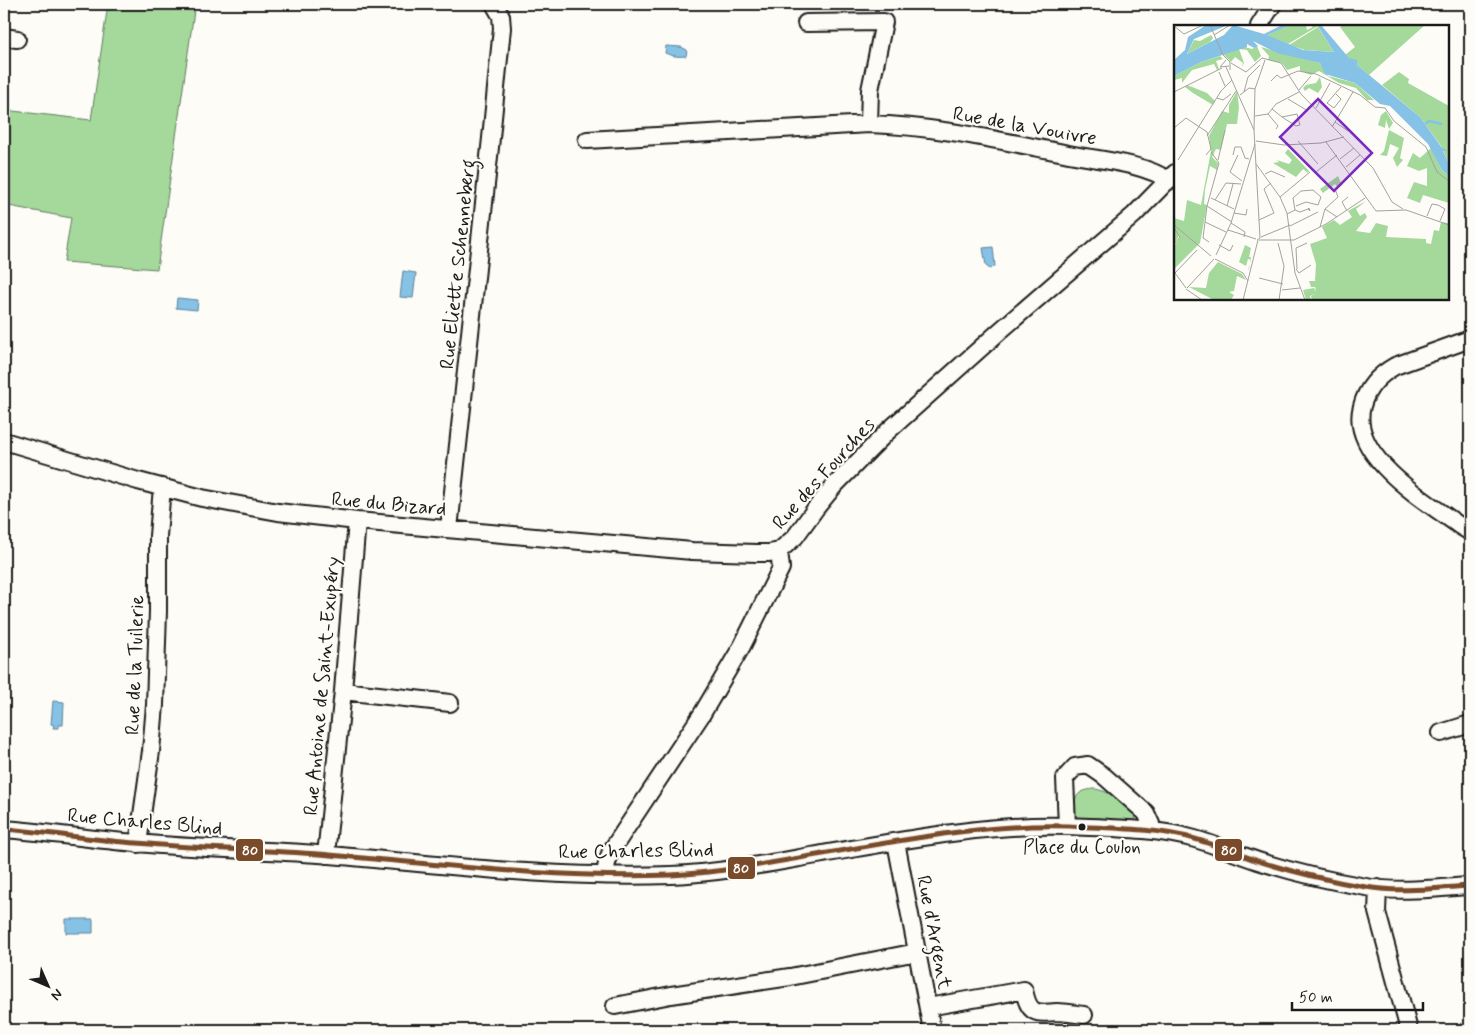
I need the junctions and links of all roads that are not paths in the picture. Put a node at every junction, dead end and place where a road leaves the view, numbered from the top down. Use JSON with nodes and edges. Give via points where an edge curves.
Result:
{"nodes":[{"id":1,"x":494,"y":4,"type":"edge"},
{"id":2,"x":1273,"y":4,"type":"edge"},
{"id":3,"x":806,"y":24,"type":"dead end"},
{"id":4,"x":1260,"y":25,"type":"edge"},
{"id":5,"x":869,"y":124,"type":"junction"},
{"id":6,"x":587,"y":140,"type":"dead end"},
{"id":7,"x":1172,"y":177,"type":"edge"},
{"id":8,"x":1470,"y":340,"type":"edge"},
{"id":9,"x":4,"y":441,"type":"edge"},
{"id":10,"x":162,"y":487,"type":"junction"},
{"id":11,"x":357,"y":521,"type":"junction"},
{"id":12,"x":449,"y":529,"type":"junction"},
{"id":13,"x":1470,"y":532,"type":"edge"},
{"id":14,"x":779,"y":551,"type":"junction"},
{"id":15,"x":343,"y":691,"type":"junction"},
{"id":16,"x":450,"y":703,"type":"dead end"},
{"id":17,"x":1470,"y":724,"type":"edge"},
{"id":18,"x":1441,"y":734,"type":"dead end"},
{"id":19,"x":1067,"y":826,"type":"junction"},
{"id":20,"x":4,"y":830,"type":"edge"},
{"id":21,"x":1151,"y":831,"type":"junction"},
{"id":22,"x":896,"y":842,"type":"junction"},
{"id":23,"x":138,"y":844,"type":"junction"},
{"id":24,"x":326,"y":855,"type":"junction"},
{"id":25,"x":605,"y":874,"type":"junction"},
{"id":26,"x":1470,"y":886,"type":"edge"},
{"id":27,"x":1378,"y":888,"type":"junction"},
{"id":28,"x":917,"y":952,"type":"junction"},
{"id":29,"x":615,"y":1006,"type":"dead end"},
{"id":30,"x":928,"y":1006,"type":"junction"},
{"id":31,"x":1084,"y":1015,"type":"dead end"},
{"id":32,"x":932,"y":1030,"type":"edge"},
{"id":33,"x":1409,"y":1030,"type":"edge"}],
"edges":[{"from":1,"to":12,"type":"street","name":"Rue Eliette Schenneberg","via":[[501,16],[501,37]]},
{"from":2,"to":4,"type":"street"},
{"from":3,"to":5,"type":"street","via":[[884,22],[870,90]]},
{"from":5,"to":6,"type":"street","name":"Rue de la Vouivre"},
{"from":5,"to":7,"type":"street","name":"Rue de la Vouivre","via":[[900,125],[1035,148],[1142,168]]},
{"from":7,"to":14,"type":"street","name":"Rue des Fourches","via":[[1134,215],[888,431],[834,486],[795,537]]},
{"from":8,"to":13,"type":"street","via":[[1385,372],[1370,388],[1360,414],[1366,442],[1384,468]]},
{"from":9,"to":10,"type":"street","name":"Rue du Bizard"},
{"from":10,"to":11,"type":"street","name":"Rue du Bizard","via":[[238,506]]},
{"from":10,"to":23,"type":"street","name":"Rue de la Tuilerie","via":[[155,705]]},
{"from":11,"to":12,"type":"street","name":"Rue du Bizard"},
{"from":11,"to":15,"type":"street","name":"Rue Antoine de Saint-Exupéry"},
{"from":12,"to":14,"type":"street","name":"Rue du Bizard","via":[[692,551],[757,554]]},
{"from":14,"to":25,"type":"street","name":"Rue des Fourches","via":[[781,568],[753,625],[702,714],[611,851]]},
{"from":15,"to":16,"type":"street"},
{"from":15,"to":24,"type":"street","name":"Rue Antoine de Saint-Exupéry"},
{"from":17,"to":18,"type":"street"},
{"from":19,"to":21,"type":"street","name":"Rue Charles Blind"},
{"from":19,"to":21,"type":"street","via":[[1065,778],[1074,767],[1088,765],[1146,813]]},
{"from":19,"to":22,"type":"street","name":"Rue Charles Blind","via":[[965,832]]},
{"from":20,"to":23,"type":"street","name":"Rue Charles Blind"},
{"from":21,"to":27,"type":"street","name":"Rue Charles Blind","via":[[1194,838],[1309,875]]},
{"from":22,"to":25,"type":"street","name":"Rue Charles Blind","via":[[707,872]]},
{"from":22,"to":28,"type":"street","name":"Rue d'Argent"},
{"from":23,"to":24,"type":"street","name":"Rue Charles Blind"},
{"from":24,"to":25,"type":"street","name":"Rue Charles Blind","via":[[503,871]]},
{"from":26,"to":27,"type":"street","name":"Rue Charles Blind"},
{"from":27,"to":33,"type":"street","via":[[1378,912]]},
{"from":28,"to":29,"type":"street"},
{"from":28,"to":30,"type":"street","name":"Rue d'Argent"},
{"from":30,"to":31,"type":"street","via":[[1024,990],[1027,1004],[1033,1011]]},
{"from":30,"to":32,"type":"street","name":"Rue d'Argent"}]}
